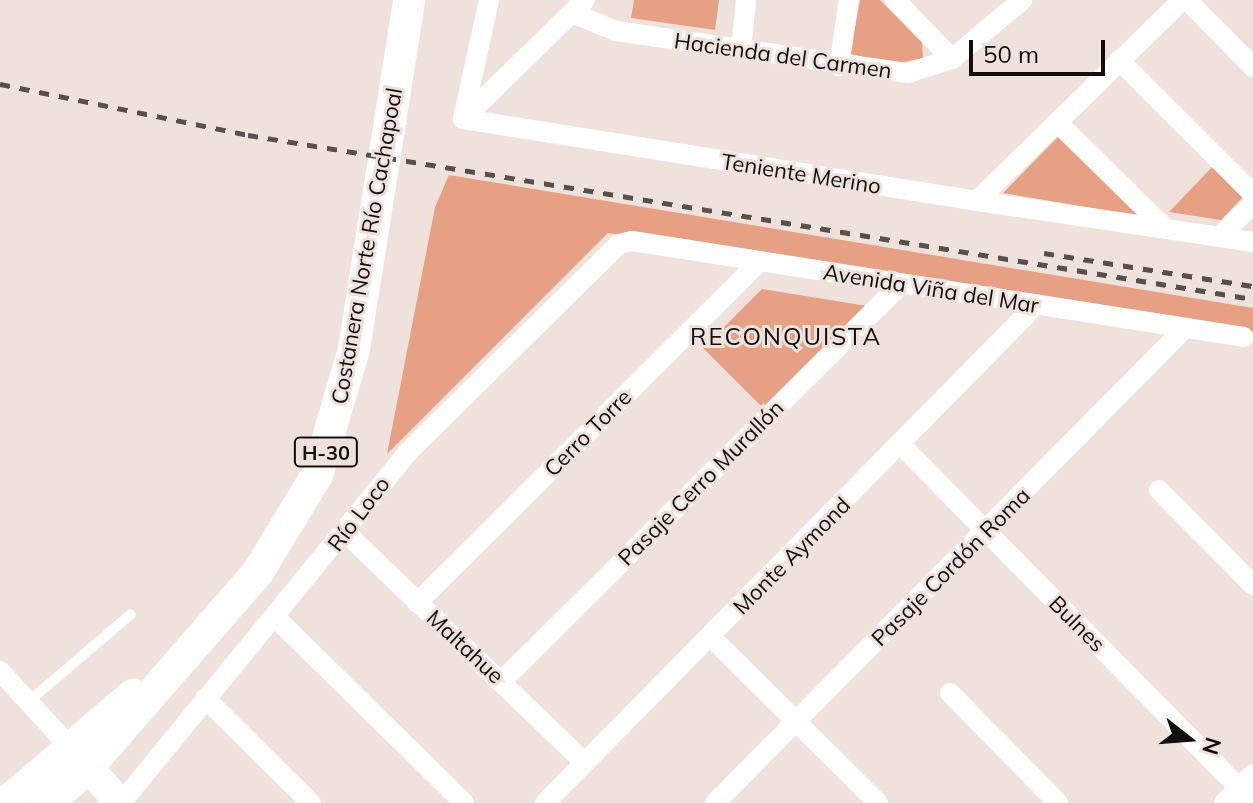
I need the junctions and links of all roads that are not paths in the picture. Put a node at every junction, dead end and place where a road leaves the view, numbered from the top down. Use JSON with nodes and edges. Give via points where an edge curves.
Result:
{"nodes":[{"id":1,"x":409,"y":0,"type":"edge"},
{"id":2,"x":489,"y":0,"type":"edge"},
{"id":3,"x":746,"y":0,"type":"edge"},
{"id":4,"x":849,"y":0,"type":"edge"},
{"id":5,"x":895,"y":0,"type":"edge"},
{"id":6,"x":1022,"y":0,"type":"edge"},
{"id":7,"x":1185,"y":0,"type":"edge"},
{"id":8,"x":579,"y":6,"type":"edge"},
{"id":9,"x":741,"y":50,"type":"junction"},
{"id":10,"x":952,"y":59,"type":"junction"},
{"id":11,"x":1119,"y":60,"type":"junction"},
{"id":12,"x":839,"y":66,"type":"junction"},
{"id":13,"x":1253,"y":67,"type":"edge"},
{"id":14,"x":463,"y":119,"type":"junction"},
{"id":15,"x":1057,"y":122,"type":"junction"},
{"id":16,"x":1253,"y":194,"type":"edge"},
{"id":17,"x":977,"y":201,"type":"junction"},
{"id":18,"x":1253,"y":204,"type":"edge"},
{"id":19,"x":1165,"y":228,"type":"junction"},
{"id":20,"x":1219,"y":237,"type":"junction"},
{"id":21,"x":1253,"y":242,"type":"edge"},
{"id":22,"x":619,"y":244,"type":"joint"},
{"id":23,"x":758,"y":263,"type":"junction"},
{"id":24,"x":900,"y":285,"type":"junction"},
{"id":25,"x":1036,"y":305,"type":"junction"},
{"id":26,"x":1185,"y":328,"type":"junction"},
{"id":27,"x":1244,"y":337,"type":"dead end"},
{"id":28,"x":902,"y":446,"type":"junction"},
{"id":29,"x":1159,"y":490,"type":"dead end"},
{"id":30,"x":345,"y":532,"type":"junction"},
{"id":31,"x":987,"y":532,"type":"junction"},
{"id":32,"x":1253,"y":585,"type":"edge"},
{"id":33,"x":417,"y":603,"type":"junction"},
{"id":34,"x":131,"y":614,"type":"dead end"},
{"id":35,"x":277,"y":619,"type":"junction"},
{"id":36,"x":711,"y":637,"type":"junction"},
{"id":37,"x":0,"y":671,"type":"edge"},
{"id":38,"x":501,"y":682,"type":"junction"},
{"id":39,"x":950,"y":693,"type":"dead end"},
{"id":40,"x":205,"y":698,"type":"junction"},
{"id":41,"x":28,"y":702,"type":"junction"},
{"id":42,"x":797,"y":721,"type":"junction"},
{"id":43,"x":78,"y":757,"type":"junction"},
{"id":44,"x":585,"y":763,"type":"junction"},
{"id":45,"x":1248,"y":788,"type":"edge"},
{"id":46,"x":6,"y":803,"type":"edge"},
{"id":47,"x":48,"y":803,"type":"edge"},
{"id":48,"x":120,"y":803,"type":"edge"},
{"id":49,"x":311,"y":803,"type":"edge"},
{"id":50,"x":464,"y":803,"type":"edge"},
{"id":51,"x":545,"y":803,"type":"edge"},
{"id":52,"x":715,"y":803,"type":"edge"},
{"id":53,"x":878,"y":803,"type":"edge"},
{"id":54,"x":1058,"y":803,"type":"edge"},
{"id":55,"x":1224,"y":803,"type":"edge"}],
"edges":[{"from":1,"to":43,"type":"main road","name":"Costanera Norte Río Cachapoal","number":"H-30","via":[[354,349],[317,475],[258,572],[163,676]]},
{"from":2,"to":14,"type":"street"},
{"from":3,"to":9,"type":"street"},
{"from":4,"to":12,"type":"street"},
{"from":5,"to":10,"type":"street"},
{"from":6,"to":10,"type":"street","name":"Hacienda del Carmen"},
{"from":7,"to":11,"type":"street"},
{"from":7,"to":13,"type":"street"},
{"from":8,"to":9,"type":"street","name":"Hacienda del Carmen","via":[[606,29]]},
{"from":8,"to":14,"type":"street"},
{"from":9,"to":12,"type":"street","name":"Hacienda del Carmen"},
{"from":10,"to":12,"type":"street","name":"Hacienda del Carmen","via":[[908,73]]},
{"from":11,"to":15,"type":"street"},
{"from":11,"to":16,"type":"street"},
{"from":14,"to":17,"type":"street","name":"Teniente Merino"},
{"from":15,"to":17,"type":"street"},
{"from":15,"to":19,"type":"street"},
{"from":17,"to":19,"type":"street","name":"Teniente Merino"},
{"from":18,"to":20,"type":"street"},
{"from":19,"to":20,"type":"street","name":"Teniente Merino"},
{"from":20,"to":21,"type":"street","name":"Teniente Merino"},
{"from":22,"to":23,"type":"street","name":"Avenida Viña del Mar"},
{"from":22,"to":30,"type":"street","name":"Río Loco","via":[[408,452]]},
{"from":23,"to":24,"type":"street","name":"Avenida Viña del Mar"},
{"from":23,"to":33,"type":"street","name":"Cerro Torre"},
{"from":24,"to":25,"type":"street","name":"Avenida Viña del Mar"},
{"from":24,"to":38,"type":"street","name":"Pasaje Cerro Murallón"},
{"from":25,"to":26,"type":"street","name":"Avenida Viña del Mar"},
{"from":25,"to":28,"type":"street","name":"Monte Aymond"},
{"from":26,"to":27,"type":"street","name":"Avenida Viña del Mar"},
{"from":26,"to":31,"type":"street","name":"Pasaje Cordón Roma"},
{"from":28,"to":31,"type":"street","name":"Bulnes"},
{"from":28,"to":36,"type":"street","name":"Monte Aymond"},
{"from":29,"to":32,"type":"street"},
{"from":30,"to":33,"type":"street","name":"Maltahue"},
{"from":30,"to":35,"type":"street","name":"Río Loco"},
{"from":31,"to":42,"type":"street","name":"Pasaje Cordón Roma"},
{"from":31,"to":45,"type":"street","name":"Bulnes"},
{"from":33,"to":38,"type":"street","name":"Maltahue"},
{"from":34,"to":41,"type":"lane"},
{"from":35,"to":40,"type":"street","name":"Río Loco"},
{"from":35,"to":50,"type":"street"},
{"from":36,"to":42,"type":"street"},
{"from":36,"to":44,"type":"street","name":"Monte Aymond"},
{"from":37,"to":41,"type":"street"},
{"from":38,"to":44,"type":"street","name":"Maltahue"},
{"from":39,"to":54,"type":"street"},
{"from":40,"to":48,"type":"street","name":"Río Loco"},
{"from":40,"to":49,"type":"street"},
{"from":41,"to":43,"type":"street"},
{"from":42,"to":52,"type":"street","name":"Pasaje Cordón Roma"},
{"from":42,"to":53,"type":"street"},
{"from":43,"to":46,"type":"main road","name":"Costanera Norte Río Cachapoal","number":"H-30"},
{"from":43,"to":47,"type":"main road","name":"Costanera Norte Río Cachapoal","number":"H-30"},
{"from":43,"to":48,"type":"main road"},
{"from":44,"to":51,"type":"street","name":"Monte Aymond"},
{"from":45,"to":55,"type":"street"}]}
